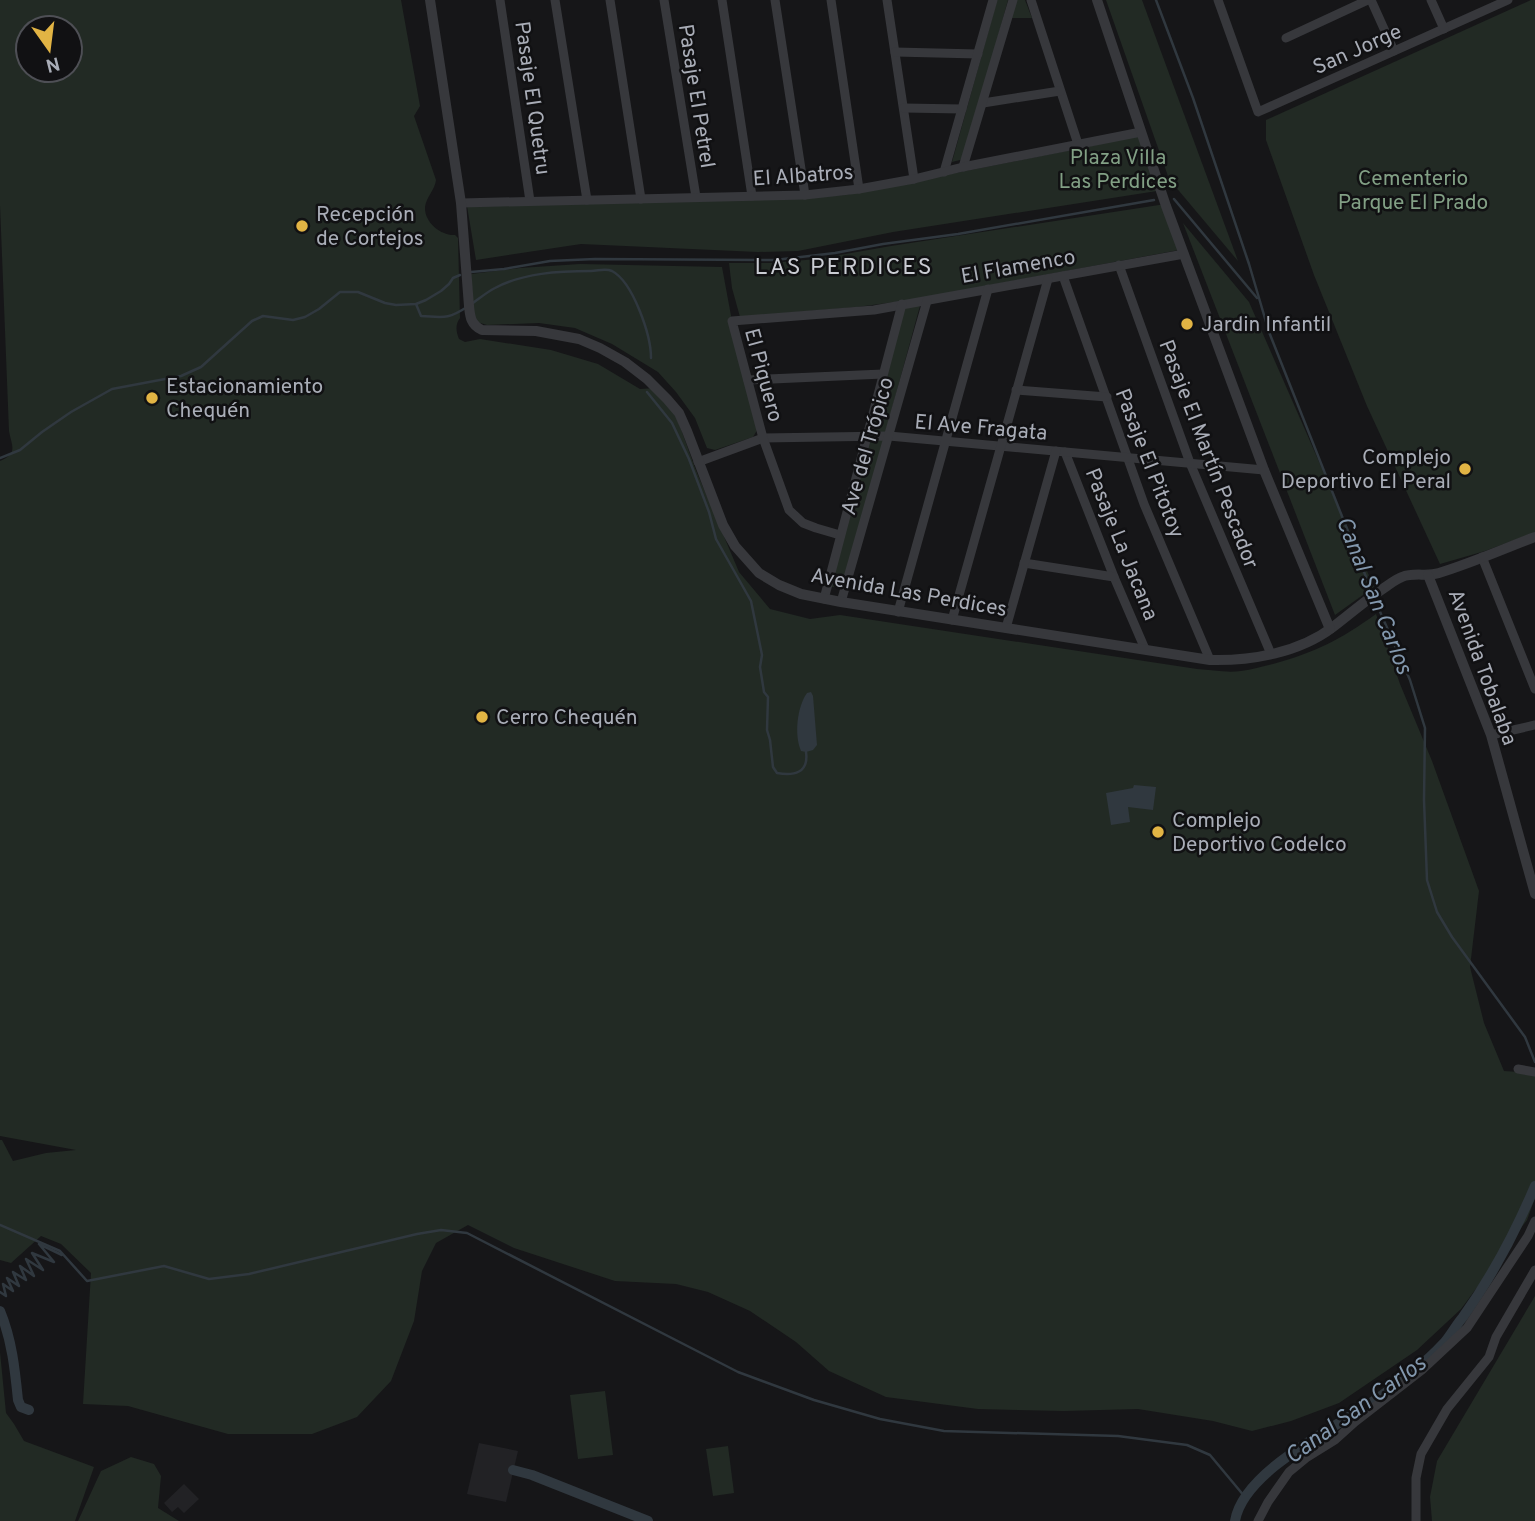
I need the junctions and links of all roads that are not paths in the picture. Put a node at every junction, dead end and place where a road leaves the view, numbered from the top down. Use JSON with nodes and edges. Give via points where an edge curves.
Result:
{"nodes":[{"id":1,"x":430,"y":0,"type":"edge"},
{"id":2,"x":500,"y":0,"type":"edge"},
{"id":3,"x":555,"y":0,"type":"edge"},
{"id":4,"x":610,"y":0,"type":"edge"},
{"id":5,"x":664,"y":0,"type":"edge"},
{"id":6,"x":722,"y":0,"type":"edge"},
{"id":7,"x":775,"y":0,"type":"edge"},
{"id":8,"x":831,"y":0,"type":"edge"},
{"id":9,"x":887,"y":0,"type":"edge"},
{"id":10,"x":993,"y":0,"type":"edge"},
{"id":11,"x":1013,"y":0,"type":"edge"},
{"id":12,"x":1031,"y":0,"type":"edge"},
{"id":13,"x":1097,"y":0,"type":"edge"},
{"id":14,"x":1218,"y":0,"type":"edge"},
{"id":15,"x":1369,"y":0,"type":"edge"},
{"id":16,"x":1431,"y":0,"type":"edge"},
{"id":17,"x":1508,"y":0,"type":"edge"},
{"id":18,"x":1493,"y":3,"type":"edge"},
{"id":19,"x":1444,"y":29,"type":"junction"},
{"id":20,"x":1286,"y":38,"type":"dead end"},
{"id":21,"x":1394,"y":51,"type":"junction"},
{"id":22,"x":895,"y":52,"type":"junction"},
{"id":23,"x":978,"y":54,"type":"junction"},
{"id":24,"x":1060,"y":91,"type":"junction"},
{"id":25,"x":983,"y":103,"type":"junction"},
{"id":26,"x":904,"y":108,"type":"junction"},
{"id":27,"x":962,"y":108,"type":"junction"},
{"id":28,"x":1141,"y":132,"type":"junction"},
{"id":29,"x":1078,"y":144,"type":"junction"},
{"id":30,"x":964,"y":167,"type":"junction"},
{"id":31,"x":944,"y":172,"type":"junction"},
{"id":32,"x":914,"y":179,"type":"junction"},
{"id":33,"x":859,"y":189,"type":"junction"},
{"id":34,"x":805,"y":195,"type":"junction"},
{"id":35,"x":752,"y":196,"type":"junction"},
{"id":36,"x":696,"y":197,"type":"junction"},
{"id":37,"x":641,"y":198,"type":"junction"},
{"id":38,"x":587,"y":200,"type":"junction"},
{"id":39,"x":530,"y":201,"type":"junction"},
{"id":40,"x":461,"y":202,"type":"junction"},
{"id":41,"x":1184,"y":254,"type":"junction"},
{"id":42,"x":1119,"y":265,"type":"junction"},
{"id":43,"x":1063,"y":276,"type":"junction"},
{"id":44,"x":1048,"y":279,"type":"junction"},
{"id":45,"x":988,"y":289,"type":"junction"},
{"id":46,"x":927,"y":301,"type":"junction"},
{"id":47,"x":902,"y":304,"type":"junction"},
{"id":48,"x":732,"y":321,"type":"joint"},
{"id":49,"x":884,"y":374,"type":"junction"},
{"id":50,"x":748,"y":380,"type":"junction"},
{"id":51,"x":1016,"y":390,"type":"junction"},
{"id":52,"x":1107,"y":397,"type":"junction"},
{"id":53,"x":867,"y":436,"type":"junction"},
{"id":54,"x":889,"y":436,"type":"junction"},
{"id":55,"x":763,"y":438,"type":"junction"},
{"id":56,"x":946,"y":441,"type":"junction"},
{"id":57,"x":1001,"y":446,"type":"junction"},
{"id":58,"x":1061,"y":451,"type":"junction"},
{"id":59,"x":1128,"y":457,"type":"junction"},
{"id":60,"x":698,"y":462,"type":"junction"},
{"id":61,"x":1190,"y":463,"type":"junction"},
{"id":62,"x":1264,"y":470,"type":"junction"},
{"id":63,"x":840,"y":535,"type":"junction"},
{"id":64,"x":1535,"y":538,"type":"edge"},
{"id":65,"x":1482,"y":557,"type":"junction"},
{"id":66,"x":1024,"y":563,"type":"junction"},
{"id":67,"x":1428,"y":575,"type":"junction"},
{"id":68,"x":1114,"y":577,"type":"junction"},
{"id":69,"x":824,"y":599,"type":"junction"},
{"id":70,"x":841,"y":602,"type":"junction"},
{"id":71,"x":898,"y":612,"type":"junction"},
{"id":72,"x":952,"y":620,"type":"junction"},
{"id":73,"x":1006,"y":628,"type":"junction"},
{"id":74,"x":1330,"y":629,"type":"junction"},
{"id":75,"x":1146,"y":649,"type":"junction"},
{"id":76,"x":1271,"y":654,"type":"junction"},
{"id":77,"x":1210,"y":660,"type":"junction"},
{"id":78,"x":1535,"y":689,"type":"edge"},
{"id":79,"x":1535,"y":725,"type":"edge"},
{"id":80,"x":1490,"y":735,"type":"junction"},
{"id":81,"x":1535,"y":894,"type":"edge"},
{"id":82,"x":1518,"y":1069,"type":"dead end"},
{"id":83,"x":1535,"y":1072,"type":"edge"},
{"id":84,"x":1535,"y":1221,"type":"edge"},
{"id":85,"x":1535,"y":1270,"type":"edge"},
{"id":86,"x":1258,"y":1521,"type":"edge"},
{"id":87,"x":1416,"y":1521,"type":"edge"}],
"edges":[{"from":1,"to":40,"type":"street","name":"Avenida Las Perdices"},
{"from":2,"to":39,"type":"street","name":"Pasaje El Quetru"},
{"from":3,"to":38,"type":"street"},
{"from":4,"to":37,"type":"street"},
{"from":5,"to":36,"type":"street","name":"Pasaje El Petrel"},
{"from":6,"to":35,"type":"street"},
{"from":7,"to":34,"type":"street"},
{"from":8,"to":33,"type":"street"},
{"from":9,"to":22,"type":"street"},
{"from":10,"to":23,"type":"street"},
{"from":11,"to":25,"type":"street"},
{"from":12,"to":24,"type":"street"},
{"from":13,"to":28,"type":"street"},
{"from":14,"to":21,"type":"street","name":"San Jorge","via":[[1258,112]]},
{"from":15,"to":20,"type":"street"},
{"from":15,"to":21,"type":"street"},
{"from":16,"to":19,"type":"street"},
{"from":17,"to":18,"type":"street","name":"San Jorge"},
{"from":18,"to":19,"type":"street","name":"San Jorge"},
{"from":19,"to":21,"type":"street","name":"San Jorge"},
{"from":22,"to":23,"type":"street"},
{"from":22,"to":26,"type":"street"},
{"from":23,"to":27,"type":"street"},
{"from":24,"to":25,"type":"street"},
{"from":24,"to":29,"type":"street"},
{"from":25,"to":30,"type":"street"},
{"from":26,"to":27,"type":"street"},
{"from":26,"to":32,"type":"street"},
{"from":27,"to":31,"type":"street"},
{"from":28,"to":29,"type":"street","name":"El Albatros"},
{"from":28,"to":41,"type":"street"},
{"from":29,"to":30,"type":"street","name":"El Albatros"},
{"from":30,"to":31,"type":"street","name":"El Albatros"},
{"from":31,"to":32,"type":"street","name":"El Albatros"},
{"from":32,"to":33,"type":"street","name":"El Albatros"},
{"from":33,"to":34,"type":"street","name":"El Albatros"},
{"from":34,"to":35,"type":"street","name":"El Albatros"},
{"from":35,"to":36,"type":"street","name":"El Albatros"},
{"from":36,"to":37,"type":"street","name":"El Albatros"},
{"from":37,"to":38,"type":"street","name":"El Albatros"},
{"from":38,"to":39,"type":"street","name":"El Albatros"},
{"from":39,"to":40,"type":"street","name":"El Albatros"},
{"from":40,"to":60,"type":"street","name":"Avenida Las Perdices","via":[[474,324],[482,330],[536,331],[579,339],[617,357],[647,379],[679,413]]},
{"from":41,"to":42,"type":"street","name":"El Flamenco"},
{"from":41,"to":62,"type":"street"},
{"from":42,"to":43,"type":"street","name":"El Flamenco"},
{"from":42,"to":61,"type":"street","name":"Pasaje El Martín Pescador"},
{"from":43,"to":44,"type":"street","name":"El Flamenco"},
{"from":43,"to":52,"type":"street","name":"Pasaje El Pitotoy"},
{"from":44,"to":45,"type":"street","name":"El Flamenco"},
{"from":44,"to":51,"type":"street"},
{"from":45,"to":46,"type":"street","name":"El Flamenco"},
{"from":45,"to":56,"type":"street"},
{"from":46,"to":47,"type":"street","name":"El Flamenco"},
{"from":46,"to":54,"type":"street","name":"Ave del Trópico"},
{"from":47,"to":48,"type":"street","name":"El Flamenco"},
{"from":47,"to":49,"type":"street","name":"Ave del Trópico"},
{"from":48,"to":50,"type":"street","name":"El Piquero"},
{"from":49,"to":50,"type":"street"},
{"from":49,"to":53,"type":"street","name":"Ave del Trópico"},
{"from":50,"to":55,"type":"street","name":"El Piquero"},
{"from":51,"to":52,"type":"street"},
{"from":51,"to":57,"type":"street"},
{"from":52,"to":59,"type":"street","name":"Pasaje El Pitotoy"},
{"from":53,"to":54,"type":"street","name":"El Ave Fragata"},
{"from":53,"to":55,"type":"street","name":"El Ave Fragata"},
{"from":53,"to":63,"type":"street","name":"Ave del Trópico"},
{"from":54,"to":56,"type":"street","name":"El Ave Fragata"},
{"from":54,"to":70,"type":"street","name":"Ave del Trópico"},
{"from":55,"to":60,"type":"street","name":"El Ave Fragata"},
{"from":55,"to":63,"type":"street","name":"El Piquero","via":[[789,510],[803,523]]},
{"from":56,"to":57,"type":"street","name":"El Ave Fragata"},
{"from":56,"to":71,"type":"street"},
{"from":57,"to":58,"type":"street","name":"El Ave Fragata"},
{"from":57,"to":72,"type":"street"},
{"from":58,"to":59,"type":"street","name":"El Ave Fragata"},
{"from":58,"to":66,"type":"street"},
{"from":58,"to":68,"type":"street","name":"Pasaje La Jacana"},
{"from":59,"to":61,"type":"street","name":"El Ave Fragata"},
{"from":59,"to":77,"type":"street","name":"Pasaje El Pitotoy"},
{"from":60,"to":69,"type":"street","name":"Avenida Las Perdices","via":[[723,525],[742,556],[779,585]]},
{"from":61,"to":62,"type":"street","name":"El Ave Fragata"},
{"from":61,"to":76,"type":"street","name":"Pasaje El Martín Pescador"},
{"from":62,"to":74,"type":"street"},
{"from":63,"to":69,"type":"street","name":"Ave del Trópico"},
{"from":64,"to":65,"type":"street"},
{"from":65,"to":67,"type":"street"},
{"from":65,"to":78,"type":"street"},
{"from":66,"to":68,"type":"street"},
{"from":66,"to":73,"type":"street"},
{"from":67,"to":74,"type":"street","name":"Avenida Las Perdices","via":[[1398,578]]},
{"from":67,"to":80,"type":"street","name":"Avenida Tobalaba"},
{"from":68,"to":75,"type":"street","name":"Pasaje La Jacana"},
{"from":69,"to":70,"type":"street","name":"Avenida Las Perdices"},
{"from":70,"to":71,"type":"street","name":"Avenida Las Perdices"},
{"from":71,"to":72,"type":"street","name":"Avenida Las Perdices"},
{"from":72,"to":73,"type":"street","name":"Avenida Las Perdices"},
{"from":73,"to":75,"type":"street","name":"Avenida Las Perdices"},
{"from":74,"to":76,"type":"street","name":"Avenida Las Perdices"},
{"from":75,"to":77,"type":"street","name":"Avenida Las Perdices"},
{"from":76,"to":77,"type":"street","name":"Avenida Las Perdices"},
{"from":79,"to":80,"type":"street"},
{"from":80,"to":81,"type":"street","name":"Avenida Tobalaba"},
{"from":82,"to":83,"type":"street"},
{"from":84,"to":86,"type":"street","via":[[1467,1328],[1422,1370],[1289,1472]]},
{"from":85,"to":87,"type":"street","via":[[1489,1357],[1447,1409],[1421,1454]]}]}
